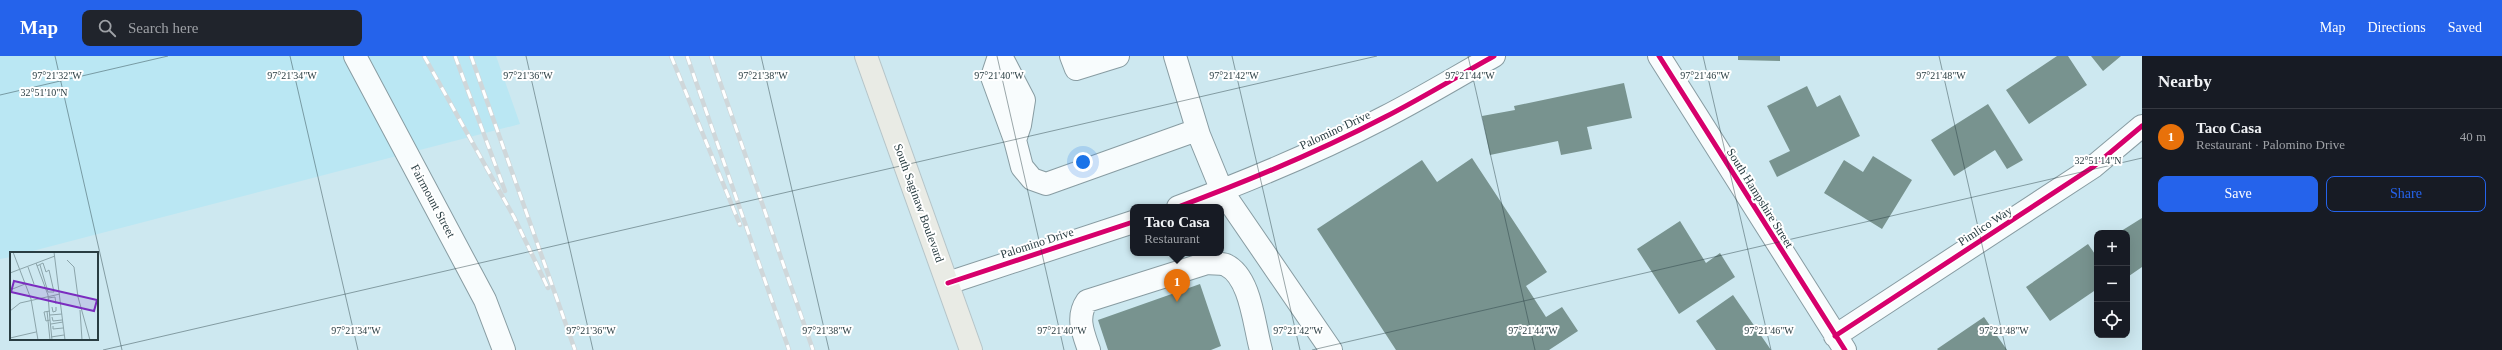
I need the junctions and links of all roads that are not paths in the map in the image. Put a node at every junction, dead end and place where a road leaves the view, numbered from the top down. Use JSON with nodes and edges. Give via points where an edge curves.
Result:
{"nodes":[{"id":1,"x":355,"y":56,"type":"edge"},
{"id":2,"x":866,"y":56,"type":"edge"},
{"id":3,"x":1000,"y":56,"type":"edge"},
{"id":4,"x":1071,"y":56,"type":"edge"},
{"id":5,"x":1118,"y":56,"type":"edge"},
{"id":6,"x":1175,"y":56,"type":"edge"},
{"id":7,"x":1494,"y":56,"type":"edge"},
{"id":8,"x":1659,"y":56,"type":"edge"},
{"id":9,"x":2142,"y":126,"type":"edge"},
{"id":10,"x":1198,"y":130,"type":"junction"},
{"id":11,"x":1222,"y":191,"type":"junction"},
{"id":12,"x":1186,"y":204,"type":"edge"},
{"id":13,"x":1130,"y":223,"type":"edge"},
{"id":14,"x":948,"y":283,"type":"junction"},
{"id":15,"x":1840,"y":343,"type":"edge"},
{"id":16,"x":504,"y":350,"type":"edge"},
{"id":17,"x":971,"y":350,"type":"edge"},
{"id":18,"x":1089,"y":350,"type":"edge"},
{"id":19,"x":1261,"y":350,"type":"edge"},
{"id":20,"x":1331,"y":350,"type":"edge"}],
"edges":[{"from":1,"to":16,"type":"street","name":"Fairmount Street","via":[[485,300]]},
{"from":2,"to":14,"type":"main road","name":"South Saginaw Boulevard"},
{"from":3,"to":10,"type":"street","via":[[1024,100],[1015,140],[1022,167],[1032,179],[1046,184]]},
{"from":4,"to":5,"type":"street","via":[[1076,70]]},
{"from":6,"to":10,"type":"street"},
{"from":7,"to":11,"type":"street","name":"Palomino Drive","via":[[1338,141]]},
{"from":8,"to":15,"type":"street","name":"South Hampshire Street"},
{"from":9,"to":15,"type":"street","name":"Pimlico Way","via":[[2093,167]]},
{"from":10,"to":11,"type":"street"},
{"from":11,"to":12,"type":"street","name":"Palomino Drive"},
{"from":11,"to":20,"type":"street"},
{"from":13,"to":14,"type":"street","name":"Palomino Drive"},
{"from":14,"to":17,"type":"main road","name":"South Saginaw Boulevard"},
{"from":18,"to":19,"type":"street","via":[[1081,325],[1081,310],[1088,301],[1208,263],[1226,265],[1239,275],[1248,297]]}]}
